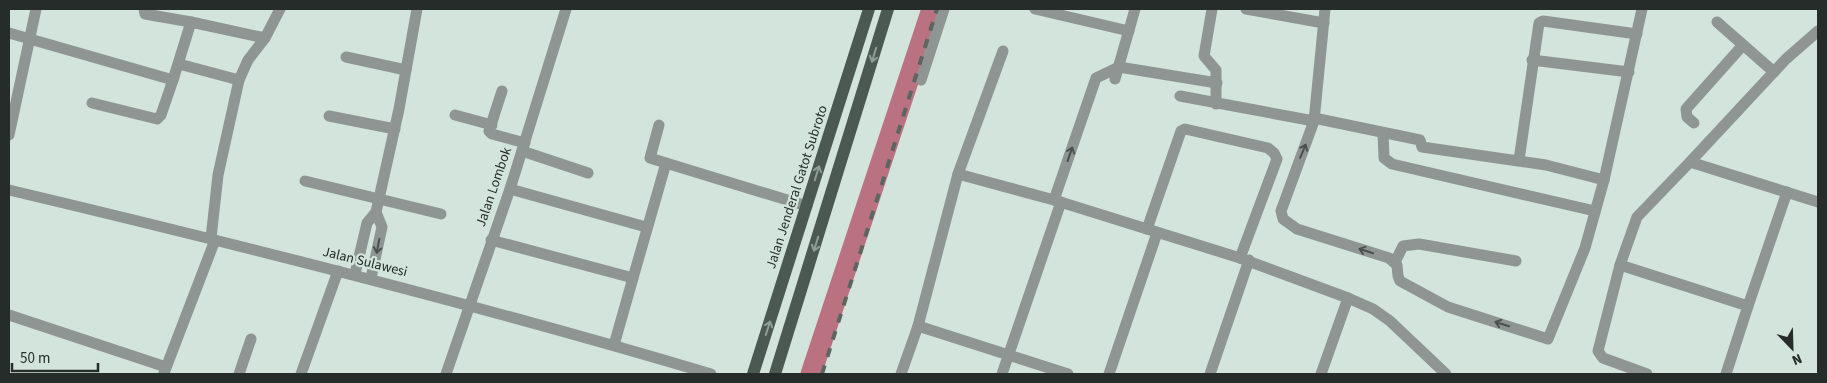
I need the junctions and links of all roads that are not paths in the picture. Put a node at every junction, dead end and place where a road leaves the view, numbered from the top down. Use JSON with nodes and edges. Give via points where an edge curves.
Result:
{"nodes":[{"id":1,"x":36,"y":9,"type":"edge"},
{"id":2,"x":144,"y":9,"type":"edge"},
{"id":3,"x":280,"y":9,"type":"edge"},
{"id":4,"x":417,"y":9,"type":"edge"},
{"id":5,"x":566,"y":9,"type":"edge"},
{"id":6,"x":868,"y":9,"type":"edge"},
{"id":7,"x":888,"y":9,"type":"edge"},
{"id":8,"x":944,"y":9,"type":"edge"},
{"id":9,"x":1035,"y":9,"type":"edge"},
{"id":10,"x":1135,"y":9,"type":"edge"},
{"id":11,"x":1212,"y":9,"type":"edge"},
{"id":12,"x":1246,"y":9,"type":"edge"},
{"id":13,"x":1325,"y":9,"type":"edge"},
{"id":14,"x":1642,"y":9,"type":"edge"},
{"id":15,"x":191,"y":22,"type":"junction"},
{"id":16,"x":1717,"y":22,"type":"dead end"},
{"id":17,"x":1324,"y":23,"type":"junction"},
{"id":18,"x":1818,"y":30,"type":"edge"},
{"id":19,"x":1129,"y":31,"type":"junction"},
{"id":20,"x":9,"y":33,"type":"edge"},
{"id":21,"x":1637,"y":34,"type":"junction"},
{"id":22,"x":265,"y":38,"type":"junction"},
{"id":23,"x":30,"y":39,"type":"junction"},
{"id":24,"x":1743,"y":45,"type":"junction"},
{"id":25,"x":1002,"y":51,"type":"dead end"},
{"id":26,"x":346,"y":58,"type":"dead end"},
{"id":27,"x":1532,"y":60,"type":"junction"},
{"id":28,"x":179,"y":64,"type":"junction"},
{"id":29,"x":1119,"y":67,"type":"junction"},
{"id":30,"x":406,"y":70,"type":"junction"},
{"id":31,"x":1629,"y":72,"type":"junction"},
{"id":32,"x":1774,"y":72,"type":"junction"},
{"id":33,"x":1115,"y":79,"type":"dead end"},
{"id":34,"x":173,"y":80,"type":"junction"},
{"id":35,"x":239,"y":80,"type":"junction"},
{"id":36,"x":921,"y":80,"type":"dead end"},
{"id":37,"x":1217,"y":83,"type":"junction"},
{"id":38,"x":502,"y":91,"type":"dead end"},
{"id":39,"x":1180,"y":96,"type":"dead end"},
{"id":40,"x":92,"y":103,"type":"dead end"},
{"id":41,"x":1216,"y":104,"type":"junction"},
{"id":42,"x":455,"y":115,"type":"dead end"},
{"id":43,"x":329,"y":116,"type":"dead end"},
{"id":44,"x":1314,"y":120,"type":"junction"},
{"id":45,"x":1694,"y":123,"type":"dead end"},
{"id":46,"x":492,"y":125,"type":"junction"},
{"id":47,"x":659,"y":125,"type":"dead end"},
{"id":48,"x":395,"y":129,"type":"junction"},
{"id":49,"x":1383,"y":133,"type":"junction"},
{"id":50,"x":9,"y":135,"type":"edge"},
{"id":51,"x":523,"y":147,"type":"junction"},
{"id":52,"x":1519,"y":160,"type":"junction"},
{"id":53,"x":1690,"y":162,"type":"junction"},
{"id":54,"x":666,"y":163,"type":"junction"},
{"id":55,"x":588,"y":173,"type":"dead end"},
{"id":56,"x":958,"y":174,"type":"junction"},
{"id":57,"x":1604,"y":180,"type":"junction"},
{"id":58,"x":305,"y":181,"type":"dead end"},
{"id":59,"x":510,"y":188,"type":"junction"},
{"id":60,"x":9,"y":190,"type":"edge"},
{"id":61,"x":1787,"y":192,"type":"junction"},
{"id":62,"x":379,"y":199,"type":"junction"},
{"id":63,"x":1057,"y":201,"type":"junction"},
{"id":64,"x":1818,"y":202,"type":"edge"},
{"id":65,"x":807,"y":206,"type":"junction"},
{"id":66,"x":1596,"y":211,"type":"junction"},
{"id":67,"x":376,"y":212,"type":"junction"},
{"id":68,"x":441,"y":214,"type":"dead end"},
{"id":69,"x":646,"y":227,"type":"junction"},
{"id":70,"x":1152,"y":231,"type":"junction"},
{"id":71,"x":213,"y":239,"type":"junction"},
{"id":72,"x":491,"y":240,"type":"junction"},
{"id":73,"x":1244,"y":259,"type":"junction"},
{"id":74,"x":1516,"y":261,"type":"dead end"},
{"id":75,"x":1395,"y":262,"type":"junction"},
{"id":76,"x":1620,"y":265,"type":"junction"},
{"id":77,"x":338,"y":271,"type":"junction"},
{"id":78,"x":355,"y":274,"type":"junction"},
{"id":79,"x":371,"y":278,"type":"junction"},
{"id":80,"x":633,"y":278,"type":"junction"},
{"id":81,"x":1348,"y":298,"type":"junction"},
{"id":82,"x":470,"y":305,"type":"junction"},
{"id":83,"x":1748,"y":306,"type":"junction"},
{"id":84,"x":9,"y":315,"type":"edge"},
{"id":85,"x":918,"y":326,"type":"junction"},
{"id":86,"x":251,"y":339,"type":"dead end"},
{"id":87,"x":614,"y":345,"type":"junction"},
{"id":88,"x":1008,"y":356,"type":"junction"},
{"id":89,"x":165,"y":371,"type":"edge"},
{"id":90,"x":1631,"y":371,"type":"edge"},
{"id":91,"x":239,"y":374,"type":"edge"},
{"id":92,"x":302,"y":374,"type":"edge"},
{"id":93,"x":446,"y":374,"type":"edge"},
{"id":94,"x":711,"y":374,"type":"edge"},
{"id":95,"x":753,"y":374,"type":"edge"},
{"id":96,"x":775,"y":374,"type":"edge"},
{"id":97,"x":902,"y":374,"type":"edge"},
{"id":98,"x":1002,"y":374,"type":"edge"},
{"id":99,"x":1068,"y":374,"type":"edge"},
{"id":100,"x":1109,"y":374,"type":"edge"},
{"id":101,"x":1210,"y":374,"type":"edge"},
{"id":102,"x":1321,"y":374,"type":"edge"},
{"id":103,"x":1446,"y":374,"type":"edge"},
{"id":104,"x":1647,"y":374,"type":"edge"},
{"id":105,"x":1726,"y":374,"type":"edge"}],
"edges":[{"from":1,"to":23,"type":"street"},
{"from":2,"to":15,"type":"street","via":[[150,16]]},
{"from":3,"to":22,"type":"street"},
{"from":4,"to":30,"type":"street"},
{"from":5,"to":51,"type":"street","name":"Jalan Lombok"},
{"from":65,"to":6,"type":"main road","name":"Jalan Jenderal Gatot Subroto","one_way":true},
{"from":7,"to":96,"type":"main road","one_way":true},
{"from":8,"to":36,"type":"street"},
{"from":9,"to":19,"type":"street"},
{"from":10,"to":19,"type":"street"},
{"from":11,"to":37,"type":"street","via":[[1204,56],[1216,70]]},
{"from":12,"to":17,"type":"street"},
{"from":13,"to":17,"type":"street"},
{"from":14,"to":21,"type":"street"},
{"from":15,"to":22,"type":"street"},
{"from":15,"to":28,"type":"street"},
{"from":16,"to":24,"type":"street"},
{"from":17,"to":44,"type":"street"},
{"from":18,"to":32,"type":"street"},
{"from":19,"to":29,"type":"street"},
{"from":20,"to":23,"type":"street"},
{"from":21,"to":27,"type":"street","via":[[1541,21],[1537,26]]},
{"from":21,"to":31,"type":"street"},
{"from":22,"to":35,"type":"street","via":[[248,60]]},
{"from":23,"to":34,"type":"street"},
{"from":23,"to":50,"type":"street"},
{"from":24,"to":32,"type":"street"},
{"from":24,"to":45,"type":"street","via":[[1686,109],[1687,117]]},
{"from":25,"to":56,"type":"street"},
{"from":26,"to":30,"type":"street"},
{"from":27,"to":31,"type":"street"},
{"from":27,"to":52,"type":"street"},
{"from":28,"to":34,"type":"street"},
{"from":28,"to":35,"type":"street"},
{"from":29,"to":33,"type":"street"},
{"from":29,"to":37,"type":"street"},
{"from":63,"to":29,"type":"street","one_way":true,"via":[[1096,78]]},
{"from":30,"to":48,"type":"street"},
{"from":31,"to":57,"type":"street"},
{"from":32,"to":53,"type":"street"},
{"from":34,"to":40,"type":"street","via":[[158,119]]},
{"from":35,"to":71,"type":"street","via":[[218,175]]},
{"from":37,"to":41,"type":"street"},
{"from":38,"to":46,"type":"street"},
{"from":39,"to":41,"type":"street"},
{"from":41,"to":44,"type":"street"},
{"from":42,"to":46,"type":"street"},
{"from":43,"to":48,"type":"street"},
{"from":44,"to":49,"type":"street"},
{"from":75,"to":44,"type":"street","one_way":true,"via":[[1297,228],[1283,219],[1281,211]]},
{"from":46,"to":51,"type":"street","via":[[492,134]]},
{"from":47,"to":54,"type":"street","via":[[650,158]]},
{"from":48,"to":62,"type":"street"},
{"from":49,"to":52,"type":"street","via":[[1420,140],[1422,146]]},
{"from":49,"to":66,"type":"street","via":[[1384,158],[1392,164]]},
{"from":51,"to":55,"type":"street"},
{"from":51,"to":59,"type":"street","name":"Jalan Lombok"},
{"from":52,"to":57,"type":"street"},
{"from":53,"to":61,"type":"street"},
{"from":53,"to":76,"type":"street","via":[[1637,217]]},
{"from":54,"to":65,"type":"street"},
{"from":54,"to":69,"type":"street"},
{"from":56,"to":63,"type":"street"},
{"from":56,"to":85,"type":"street"},
{"from":57,"to":66,"type":"street"},
{"from":58,"to":62,"type":"street"},
{"from":59,"to":69,"type":"street"},
{"from":59,"to":72,"type":"street","name":"Jalan Lombok"},
{"from":60,"to":71,"type":"street","name":"Jalan Sulawesi"},
{"from":61,"to":64,"type":"street"},
{"from":61,"to":83,"type":"street"},
{"from":62,"to":67,"type":"street"},
{"from":62,"to":68,"type":"street"},
{"from":63,"to":70,"type":"street"},
{"from":63,"to":88,"type":"street"},
{"from":95,"to":65,"type":"main road","name":"Jalan Jenderal Gatot Subroto","one_way":true},
{"from":66,"to":75,"type":"street","one_way":true,"via":[[1585,248],[1548,339],[1448,307],[1400,281]]},
{"from":67,"to":78,"type":"street","via":[[367,223]]},
{"from":67,"to":79,"type":"street","one_way":true,"via":[[382,227]]},
{"from":69,"to":80,"type":"street"},
{"from":70,"to":73,"type":"street"},
{"from":70,"to":73,"type":"street","via":[[1181,131],[1184,129],[1268,148],[1277,159]]},
{"from":70,"to":100,"type":"street"},
{"from":71,"to":77,"type":"street","name":"Jalan Sulawesi"},
{"from":71,"to":89,"type":"street","via":[[204,272]]},
{"from":72,"to":80,"type":"street"},
{"from":72,"to":82,"type":"street","name":"Jalan Lombok"},
{"from":73,"to":81,"type":"street"},
{"from":73,"to":101,"type":"street"},
{"from":74,"to":75,"type":"street","via":[[1419,244],[1403,246]]},
{"from":76,"to":83,"type":"street"},
{"from":76,"to":90,"type":"street","via":[[1598,351],[1603,358]]},
{"from":77,"to":78,"type":"street","name":"Jalan Sulawesi"},
{"from":77,"to":92,"type":"street"},
{"from":78,"to":79,"type":"street","name":"Jalan Sulawesi"},
{"from":79,"to":82,"type":"street","name":"Jalan Sulawesi"},
{"from":80,"to":87,"type":"street"},
{"from":81,"to":102,"type":"street"},
{"from":81,"to":103,"type":"street","via":[[1390,321]]},
{"from":82,"to":87,"type":"street","name":"Jalan Sulawesi"},
{"from":82,"to":93,"type":"street","name":"Jalan Lombok"},
{"from":83,"to":105,"type":"street"},
{"from":84,"to":89,"type":"street"},
{"from":85,"to":88,"type":"street"},
{"from":85,"to":97,"type":"street"},
{"from":86,"to":91,"type":"street"},
{"from":87,"to":94,"type":"street","name":"Jalan Sulawesi"},
{"from":88,"to":98,"type":"street"},
{"from":88,"to":99,"type":"street"},
{"from":90,"to":104,"type":"street"}]}
